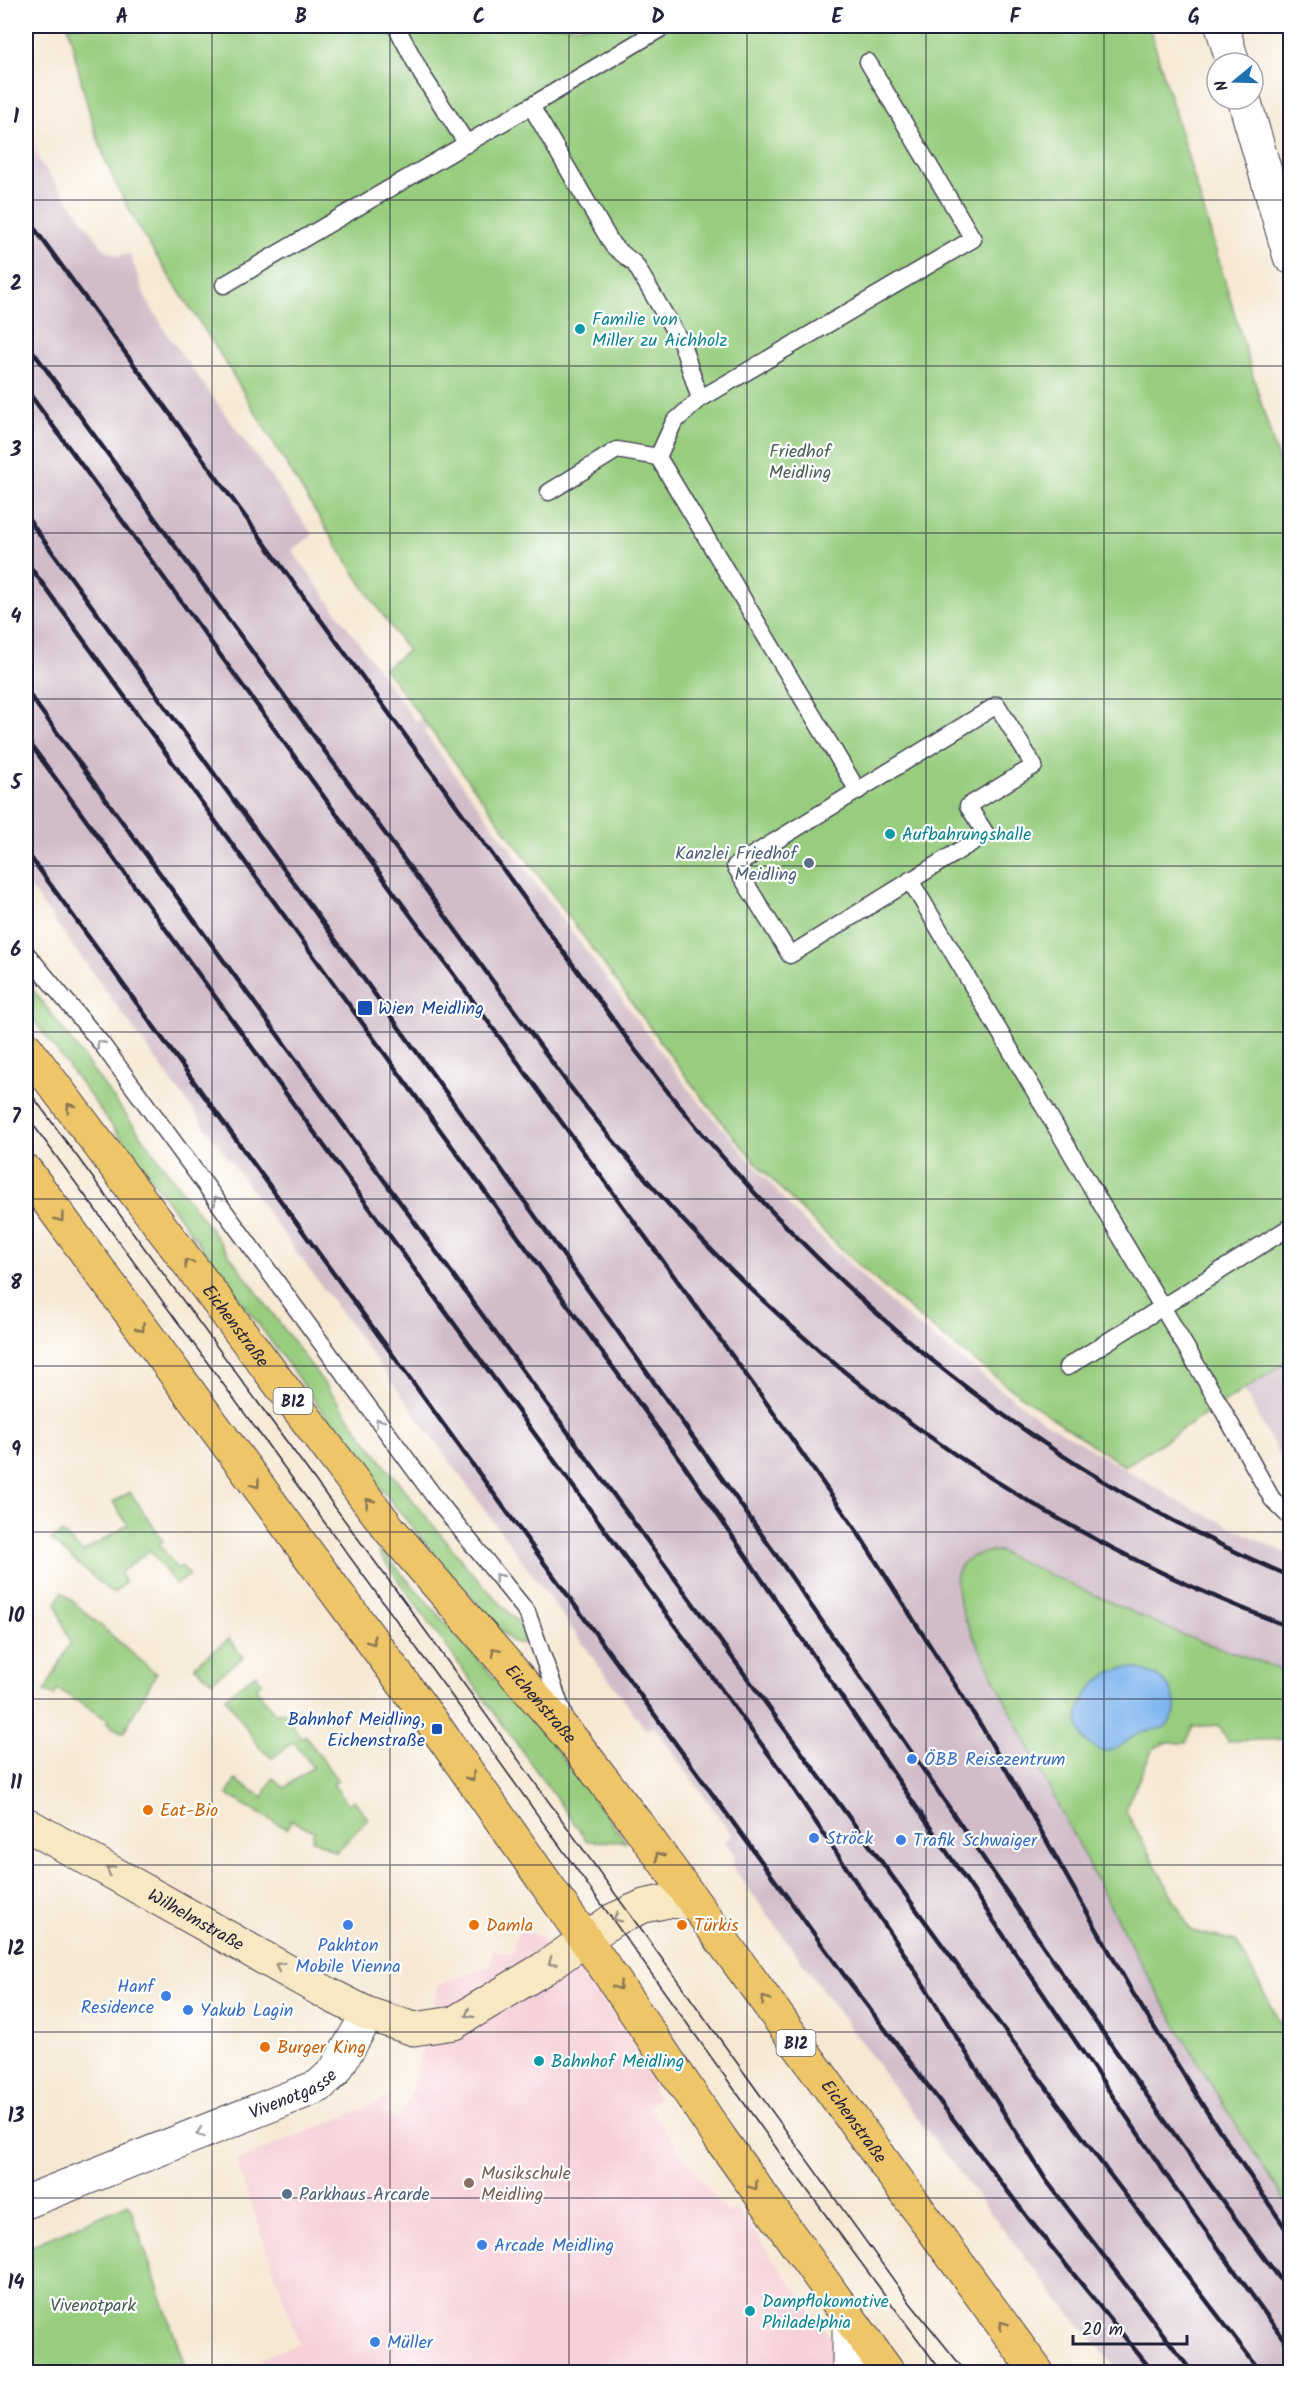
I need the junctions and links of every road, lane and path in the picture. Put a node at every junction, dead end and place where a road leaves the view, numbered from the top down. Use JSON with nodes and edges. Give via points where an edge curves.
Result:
{"nodes":[{"id":1,"x":396,"y":26,"type":"edge"},
{"id":2,"x":665,"y":26,"type":"edge"},
{"id":3,"x":1222,"y":26,"type":"edge"},
{"id":4,"x":1229,"y":51,"type":"edge"},
{"id":5,"x":868,"y":62,"type":"dead end"},
{"id":6,"x":531,"y":106,"type":"junction"},
{"id":7,"x":1247,"y":111,"type":"edge"},
{"id":8,"x":467,"y":144,"type":"junction"},
{"id":9,"x":1290,"y":257,"type":"edge"},
{"id":10,"x":224,"y":285,"type":"dead end"},
{"id":11,"x":700,"y":399,"type":"junction"},
{"id":12,"x":657,"y":457,"type":"junction"},
{"id":13,"x":549,"y":492,"type":"dead end"},
{"id":14,"x":858,"y":791,"type":"junction"},
{"id":15,"x":910,"y":880,"type":"junction"},
{"id":16,"x":26,"y":953,"type":"edge"},
{"id":17,"x":26,"y":1048,"type":"edge"},
{"id":18,"x":26,"y":1171,"type":"edge"},
{"id":19,"x":1290,"y":1227,"type":"edge"},
{"id":20,"x":1162,"y":1309,"type":"junction"},
{"id":21,"x":1067,"y":1367,"type":"dead end"},
{"id":22,"x":1290,"y":1517,"type":"edge"},
{"id":23,"x":574,"y":1742,"type":"junction"},
{"id":24,"x":26,"y":1824,"type":"edge"},
{"id":25,"x":694,"y":1903,"type":"junction"},
{"id":26,"x":585,"y":1938,"type":"junction"},
{"id":27,"x":368,"y":2014,"type":"junction"},
{"id":28,"x":26,"y":2202,"type":"edge"},
{"id":29,"x":849,"y":2318,"type":"junction"},
{"id":30,"x":849,"y":2373,"type":"edge"},
{"id":31,"x":888,"y":2373,"type":"edge"},
{"id":32,"x":1037,"y":2373,"type":"edge"}],
"edges":[{"from":1,"to":8,"type":"lane"},
{"from":2,"to":6,"type":"lane"},
{"from":3,"to":4,"type":"street"},
{"from":5,"to":11,"type":"lane","via":[[973,239]]},
{"from":6,"to":8,"type":"lane"},
{"from":6,"to":11,"type":"lane","via":[[613,246],[635,264],[682,344]]},
{"from":7,"to":9,"type":"street"},
{"from":8,"to":10,"type":"lane"},
{"from":11,"to":12,"type":"lane","via":[[674,422]]},
{"from":12,"to":13,"type":"lane","via":[[617,450]]},
{"from":12,"to":14,"type":"lane"},
{"from":14,"to":15,"type":"lane","via":[[735,866],[790,955]]},
{"from":14,"to":15,"type":"lane","via":[[997,705],[1034,766],[968,806],[986,834]]},
{"from":15,"to":20,"type":"lane"},
{"from":23,"to":16,"type":"lane","one_way":true,"via":[[527,1612],[436,1499],[100,1043]]},
{"from":23,"to":17,"type":"main road","name":"Eichenstraße","number":"B12","one_way":true,"via":[[390,1530]]},
{"from":18,"to":26,"type":"main road","one_way":true,"via":[[437,1729]]},
{"from":19,"to":20,"type":"lane"},
{"from":20,"to":21,"type":"lane"},
{"from":20,"to":22,"type":"lane","via":[[1272,1499]]},
{"from":25,"to":23,"type":"main road","name":"Eichenstraße","number":"B12","one_way":true},
{"from":27,"to":24,"type":"street","name":"Wilhelmstraße","one_way":true},
{"from":25,"to":26,"type":"street","one_way":true,"via":[[668,1901],[644,1906]]},
{"from":32,"to":25,"type":"main road","name":"Eichenstraße","number":"B12","one_way":true},
{"from":26,"to":27,"type":"street","one_way":true,"via":[[454,2023],[414,2029]]},
{"from":26,"to":29,"type":"main road","one_way":true,"via":[[714,2129]]},
{"from":27,"to":28,"type":"street","name":"Vivenotgasse","one_way":true,"via":[[335,2071],[319,2086]]},
{"from":29,"to":30,"type":"street"},
{"from":29,"to":31,"type":"main road"}]}
